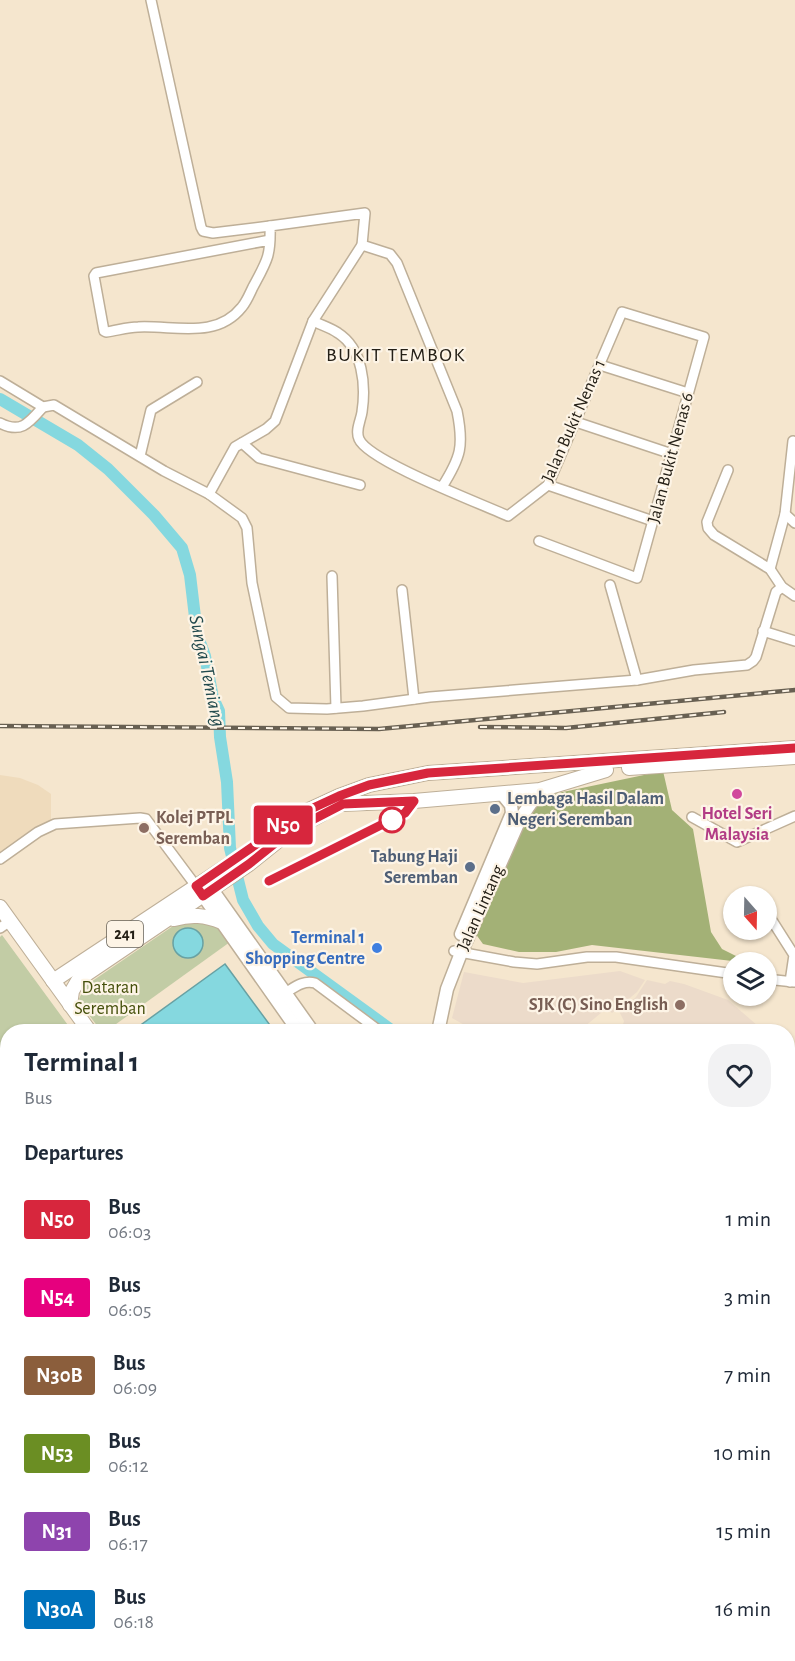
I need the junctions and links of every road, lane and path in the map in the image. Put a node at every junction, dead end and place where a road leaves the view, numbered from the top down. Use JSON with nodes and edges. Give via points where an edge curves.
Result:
{"nodes":[{"id":1,"x":151,"y":0,"type":"edge"},
{"id":2,"x":270,"y":226,"type":"junction"},
{"id":3,"x":270,"y":240,"type":"junction"},
{"id":4,"x":362,"y":244,"type":"junction"},
{"id":5,"x":622,"y":312,"type":"joint"},
{"id":6,"x":313,"y":321,"type":"junction"},
{"id":7,"x":600,"y":365,"type":"junction"},
{"id":8,"x":0,"y":381,"type":"edge"},
{"id":9,"x":197,"y":382,"type":"dead end"},
{"id":10,"x":688,"y":393,"type":"junction"},
{"id":11,"x":40,"y":411,"type":"junction"},
{"id":12,"x":576,"y":422,"type":"junction"},
{"id":13,"x":0,"y":423,"type":"edge"},
{"id":14,"x":793,"y":441,"type":"dead end"},
{"id":15,"x":242,"y":443,"type":"junction"},
{"id":16,"x":672,"y":454,"type":"junction"},
{"id":17,"x":140,"y":456,"type":"junction"},
{"id":18,"x":728,"y":470,"type":"dead end"},
{"id":19,"x":548,"y":485,"type":"junction"},
{"id":20,"x":360,"y":486,"type":"dead end"},
{"id":21,"x":442,"y":488,"type":"junction"},
{"id":22,"x":209,"y":494,"type":"junction"},
{"id":23,"x":785,"y":514,"type":"junction"},
{"id":24,"x":653,"y":521,"type":"junction"},
{"id":25,"x":795,"y":523,"type":"edge"},
{"id":26,"x":539,"y":541,"type":"dead end"},
{"id":27,"x":770,"y":569,"type":"junction"},
{"id":28,"x":332,"y":576,"type":"dead end"},
{"id":29,"x":610,"y":585,"type":"dead end"},
{"id":30,"x":782,"y":587,"type":"junction"},
{"id":31,"x":402,"y":590,"type":"dead end"},
{"id":32,"x":795,"y":596,"type":"edge"},
{"id":33,"x":763,"y":631,"type":"junction"},
{"id":34,"x":795,"y":641,"type":"edge"},
{"id":35,"x":637,"y":680,"type":"junction"},
{"id":36,"x":414,"y":699,"type":"junction"},
{"id":37,"x":336,"y":708,"type":"junction"},
{"id":38,"x":795,"y":748,"type":"edge"},
{"id":39,"x":795,"y":757,"type":"edge"},
{"id":40,"x":606,"y":770,"type":"junction"},
{"id":41,"x":540,"y":790,"type":"junction"},
{"id":42,"x":502,"y":794,"type":"junction"},
{"id":43,"x":343,"y":804,"type":"junction"},
{"id":44,"x":795,"y":816,"type":"edge"},
{"id":45,"x":692,"y":817,"type":"dead end"},
{"id":46,"x":507,"y":838,"type":"junction"},
{"id":47,"x":0,"y":859,"type":"edge"},
{"id":48,"x":247,"y":859,"type":"junction"},
{"id":49,"x":204,"y":888,"type":"junction"},
{"id":50,"x":0,"y":907,"type":"edge"},
{"id":51,"x":222,"y":922,"type":"junction"},
{"id":52,"x":162,"y":923,"type":"junction"},
{"id":53,"x":5,"y":925,"type":"edge"},
{"id":54,"x":777,"y":928,"type":"edge"},
{"id":55,"x":457,"y":952,"type":"junction"},
{"id":56,"x":723,"y":972,"type":"edge"},
{"id":57,"x":777,"y":980,"type":"edge"},
{"id":58,"x":53,"y":981,"type":"junction"},
{"id":59,"x":792,"y":982,"type":"edge"},
{"id":60,"x":285,"y":993,"type":"junction"},
{"id":61,"x":70,"y":1005,"type":"junction"},
{"id":62,"x":84,"y":1024,"type":"edge"},
{"id":63,"x":293,"y":1024,"type":"edge"},
{"id":64,"x":307,"y":1024,"type":"edge"},
{"id":65,"x":370,"y":1024,"type":"edge"},
{"id":66,"x":432,"y":1024,"type":"edge"},
{"id":67,"x":440,"y":1024,"type":"edge"}],
"edges":[{"from":1,"to":2,"type":"street","via":[[201,227],[213,233]]},
{"from":2,"to":3,"type":"street"},
{"from":2,"to":4,"type":"street","via":[[364,213]]},
{"from":3,"to":3,"type":"street","via":[[267,261],[243,306],[232,316],[201,330],[137,327],[104,331],[96,273]]},
{"from":4,"to":6,"type":"street"},
{"from":4,"to":21,"type":"street","via":[[390,254],[397,263],[458,411],[460,452]]},
{"from":5,"to":7,"type":"street","name":"Jalan Bukit Nenas 1"},
{"from":5,"to":10,"type":"street","name":"Jalan Bukit Nenas 6","via":[[704,337]]},
{"from":6,"to":15,"type":"street","via":[[275,421]]},
{"from":6,"to":21,"type":"street","via":[[338,332],[350,343],[357,358],[364,381],[359,440],[407,472]]},
{"from":7,"to":10,"type":"street"},
{"from":7,"to":12,"type":"street","name":"Jalan Bukit Nenas 1"},
{"from":8,"to":11,"type":"street"},
{"from":9,"to":17,"type":"street","via":[[151,410]]},
{"from":10,"to":16,"type":"street","name":"Jalan Bukit Nenas 6"},
{"from":11,"to":13,"type":"street","via":[[21,428]]},
{"from":11,"to":17,"type":"street","via":[[54,405]]},
{"from":12,"to":16,"type":"street"},
{"from":12,"to":19,"type":"street","name":"Jalan Bukit Nenas 1"},
{"from":14,"to":23,"type":"street"},
{"from":15,"to":20,"type":"street","via":[[258,458]]},
{"from":15,"to":22,"type":"street","via":[[230,454]]},
{"from":16,"to":24,"type":"street","name":"Jalan Bukit Nenas 6"},
{"from":17,"to":22,"type":"street"},
{"from":18,"to":27,"type":"street","via":[[708,528]]},
{"from":19,"to":21,"type":"street","name":"Jalan Bukit Nenas 1","via":[[508,516]]},
{"from":19,"to":24,"type":"street"},
{"from":22,"to":37,"type":"street","via":[[237,514],[248,528],[252,583],[276,697],[289,708]]},
{"from":23,"to":25,"type":"street"},
{"from":23,"to":27,"type":"street"},
{"from":24,"to":26,"type":"street","name":"Jalan Bukit Nenas 6","via":[[638,578]]},
{"from":27,"to":30,"type":"street"},
{"from":28,"to":37,"type":"street"},
{"from":29,"to":35,"type":"street"},
{"from":30,"to":32,"type":"street"},
{"from":30,"to":33,"type":"street","via":[[776,592]]},
{"from":31,"to":36,"type":"street"},
{"from":33,"to":34,"type":"street"},
{"from":33,"to":35,"type":"street","via":[[756,657],[747,665]]},
{"from":35,"to":36,"type":"street"},
{"from":36,"to":37,"type":"street"},
{"from":38,"to":48,"type":"highway","number":"241","via":[[397,778],[339,796],[300,814]]},
{"from":39,"to":40,"type":"highway","number":"241"},
{"from":40,"to":41,"type":"highway"},
{"from":40,"to":43,"type":"highway","number":"241","via":[[428,783],[370,793]]},
{"from":41,"to":42,"type":"highway"},
{"from":41,"to":46,"type":"main road","name":"Jalan Lintang"},
{"from":42,"to":43,"type":"highway"},
{"from":42,"to":46,"type":"main road","name":"Jalan Lintang","via":[[512,813]]},
{"from":43,"to":48,"type":"highway","number":"241"},
{"from":44,"to":45,"type":"street","via":[[737,842]]},
{"from":46,"to":55,"type":"main road","name":"Jalan Lintang"},
{"from":47,"to":49,"type":"street","via":[[55,824],[140,818],[146,819]]},
{"from":48,"to":49,"type":"highway","number":"241"},
{"from":49,"to":51,"type":"main road"},
{"from":49,"to":52,"type":"highway","number":"241"},
{"from":49,"to":58,"type":"highway","number":"241"},
{"from":49,"to":60,"type":"main road"},
{"from":50,"to":53,"type":"highway"},
{"from":51,"to":52,"type":"highway","via":[[191,915]]},
{"from":51,"to":63,"type":"main road"},
{"from":52,"to":61,"type":"highway","number":"241","via":[[79,979]]},
{"from":53,"to":58,"type":"highway"},
{"from":54,"to":59,"type":"street","via":[[794,955]]},
{"from":55,"to":56,"type":"street","via":[[537,964],[616,957]]},
{"from":55,"to":66,"type":"main road","name":"Jalan Lintang","via":[[438,996]]},
{"from":55,"to":67,"type":"main road","name":"Jalan Lintang"},
{"from":57,"to":59,"type":"street"},
{"from":58,"to":61,"type":"highway"},
{"from":60,"to":64,"type":"main road"},
{"from":60,"to":65,"type":"street","via":[[309,981],[315,983]]},
{"from":61,"to":62,"type":"highway"}]}
